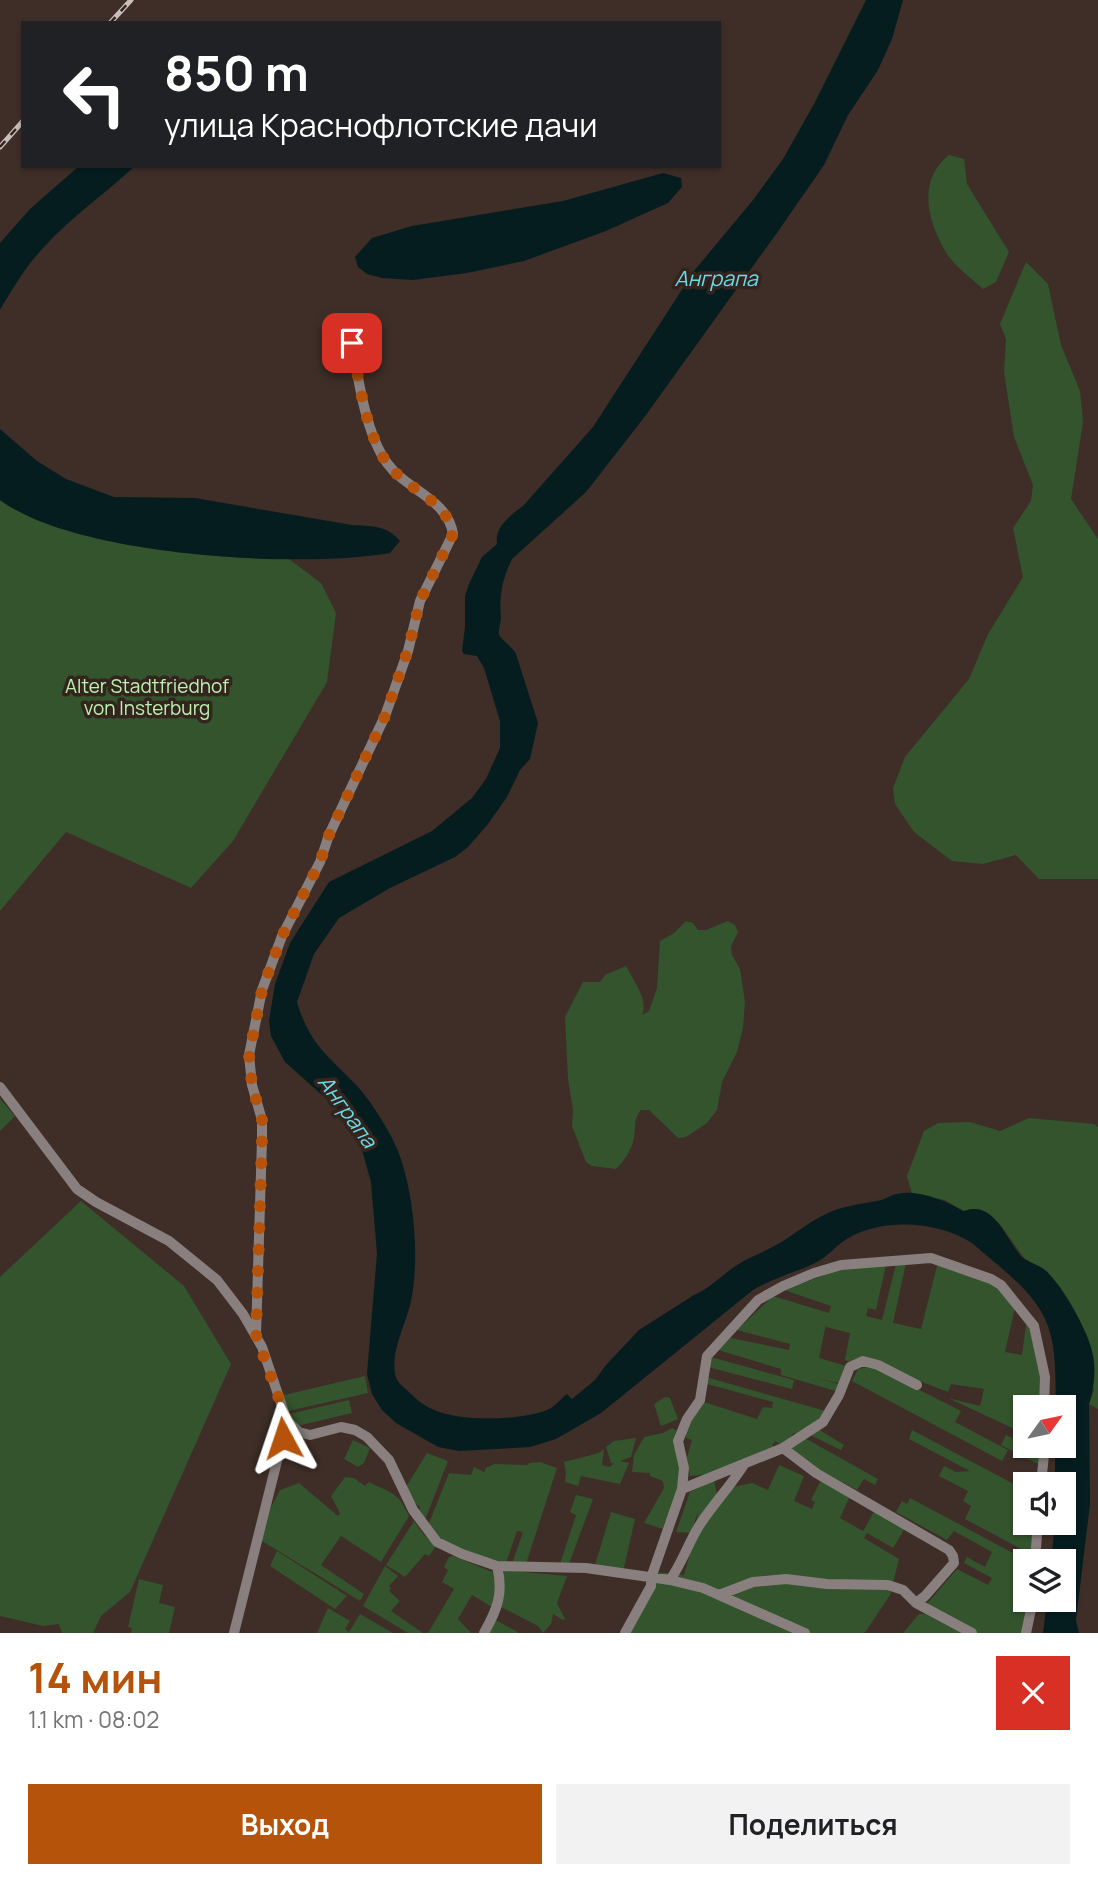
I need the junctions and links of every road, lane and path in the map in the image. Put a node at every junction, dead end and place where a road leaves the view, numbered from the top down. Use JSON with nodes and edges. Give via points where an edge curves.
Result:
{"nodes":[{"id":1,"x":352,"y":343,"type":"dead end"},
{"id":2,"x":0,"y":1087,"type":"edge"},
{"id":3,"x":256,"y":1335,"type":"junction"},
{"id":4,"x":917,"y":1385,"type":"dead end"},
{"id":5,"x":1044,"y":1395,"type":"edge"},
{"id":6,"x":287,"y":1421,"type":"junction"},
{"id":7,"x":782,"y":1448,"type":"junction"},
{"id":8,"x":744,"y":1463,"type":"junction"},
{"id":9,"x":682,"y":1489,"type":"junction"},
{"id":10,"x":497,"y":1566,"type":"junction"},
{"id":11,"x":651,"y":1578,"type":"junction"},
{"id":12,"x":670,"y":1580,"type":"junction"},
{"id":13,"x":719,"y":1595,"type":"junction"},
{"id":14,"x":916,"y":1603,"type":"junction"},
{"id":15,"x":1030,"y":1612,"type":"edge"},
{"id":16,"x":234,"y":1633,"type":"edge"},
{"id":17,"x":484,"y":1633,"type":"edge"},
{"id":18,"x":625,"y":1633,"type":"edge"},
{"id":19,"x":805,"y":1633,"type":"edge"},
{"id":20,"x":972,"y":1633,"type":"edge"},
{"id":21,"x":1026,"y":1633,"type":"edge"}],
"edges":[{"from":1,"to":3,"type":"street","via":[[368,419],[386,461],[446,514],[453,534],[420,601],[385,716],[282,936],[262,990],[249,1055],[262,1120]]},
{"from":2,"to":3,"type":"street","via":[[77,1189],[187,1254],[216,1280]]},
{"from":3,"to":6,"type":"street"},
{"from":4,"to":7,"type":"street","via":[[878,1365],[863,1361],[850,1367],[823,1422]]},
{"from":5,"to":9,"type":"street","via":[[1034,1325],[1002,1285],[931,1258],[841,1265],[758,1300],[707,1356],[700,1400],[678,1441],[684,1468]]},
{"from":6,"to":10,"type":"street","via":[[310,1435],[341,1427],[367,1437],[389,1460],[413,1510],[437,1542]]},
{"from":6,"to":16,"type":"street"},
{"from":7,"to":8,"type":"street"},
{"from":7,"to":14,"type":"street","via":[[816,1474],[949,1550],[954,1563]]},
{"from":8,"to":9,"type":"street"},
{"from":8,"to":12,"type":"street","via":[[698,1529]]},
{"from":9,"to":11,"type":"street"},
{"from":10,"to":11,"type":"street","via":[[586,1569]]},
{"from":10,"to":17,"type":"street","via":[[499,1601]]},
{"from":11,"to":12,"type":"street"},
{"from":11,"to":18,"type":"street"},
{"from":12,"to":13,"type":"street"},
{"from":13,"to":14,"type":"street","via":[[753,1582],[786,1579],[888,1585],[903,1590]]},
{"from":13,"to":19,"type":"street"},
{"from":14,"to":20,"type":"street"},
{"from":15,"to":21,"type":"street"}]}
